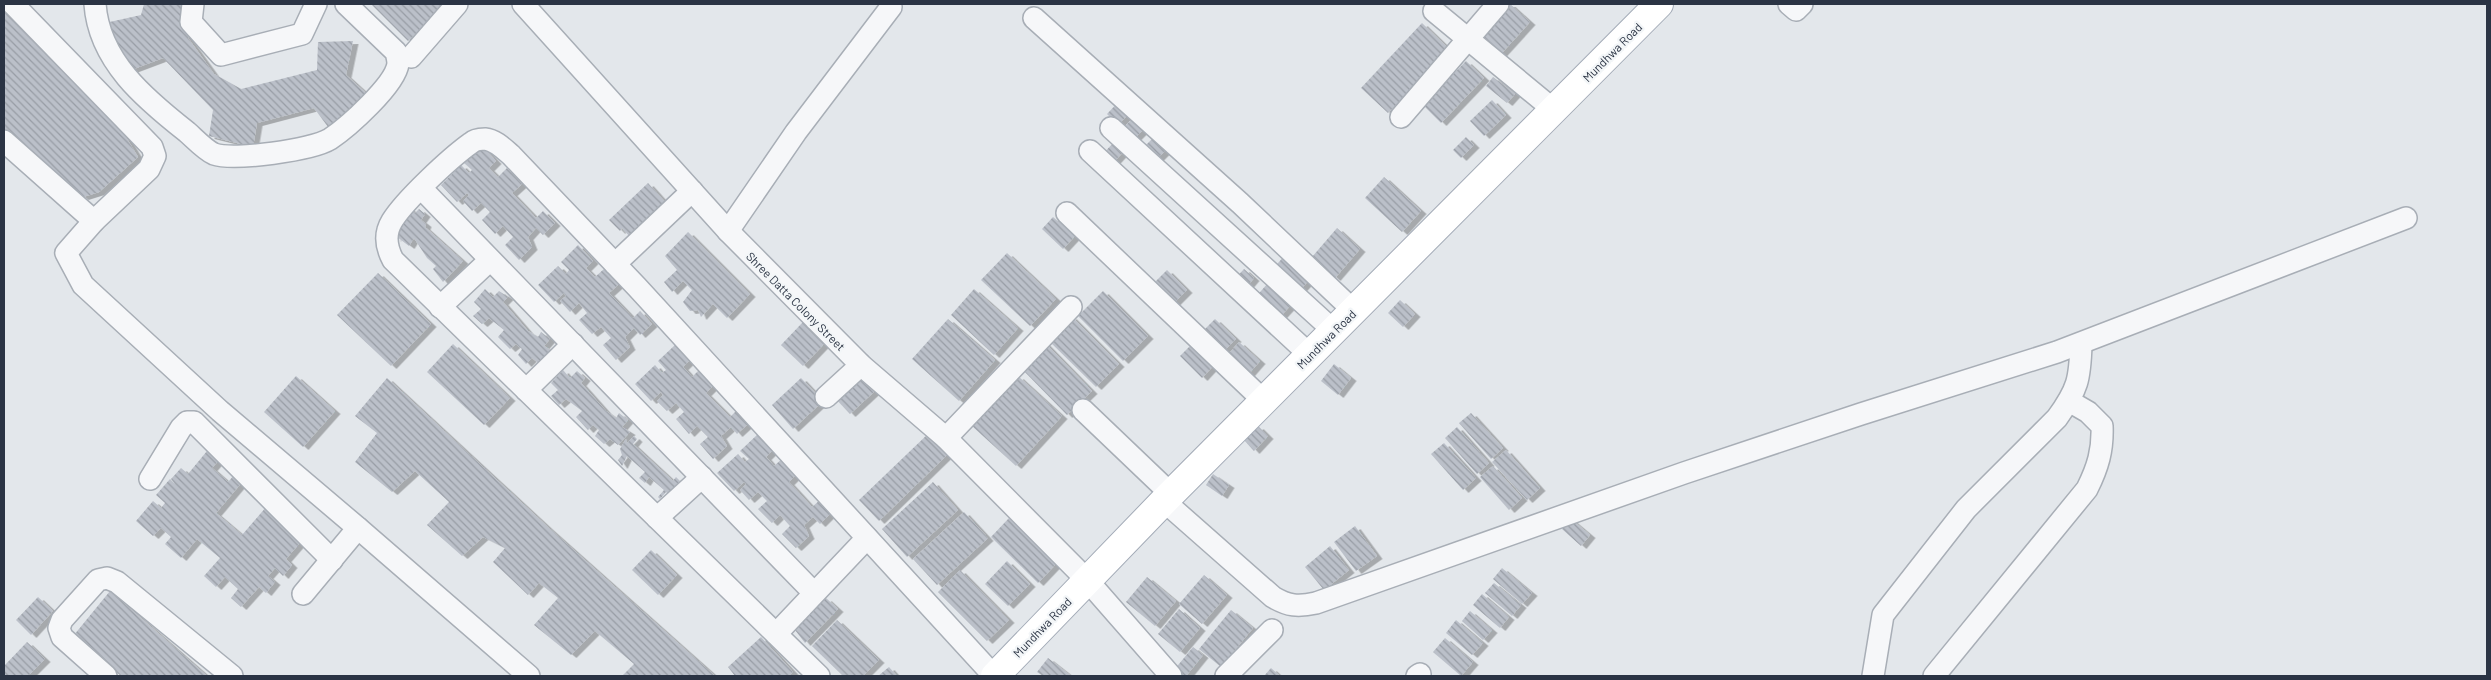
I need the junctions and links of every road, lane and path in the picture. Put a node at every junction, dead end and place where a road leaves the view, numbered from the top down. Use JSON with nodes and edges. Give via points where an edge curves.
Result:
{"nodes":[{"id":1,"x":13,"y":4,"type":"edge"},
{"id":2,"x":95,"y":4,"type":"edge"},
{"id":3,"x":193,"y":4,"type":"edge"},
{"id":4,"x":316,"y":4,"type":"edge"},
{"id":5,"x":346,"y":4,"type":"edge"},
{"id":6,"x":457,"y":4,"type":"edge"},
{"id":7,"x":523,"y":4,"type":"edge"},
{"id":8,"x":1498,"y":4,"type":"edge"},
{"id":9,"x":1660,"y":4,"type":"edge"},
{"id":10,"x":1789,"y":4,"type":"edge"},
{"id":11,"x":1802,"y":4,"type":"edge"},
{"id":12,"x":891,"y":7,"type":"dead end"},
{"id":13,"x":1434,"y":11,"type":"dead end"},
{"id":14,"x":1034,"y":18,"type":"dead end"},
{"id":15,"x":1468,"y":40,"type":"junction"},
{"id":16,"x":411,"y":57,"type":"dead end"},
{"id":17,"x":1554,"y":110,"type":"junction"},
{"id":18,"x":1401,"y":117,"type":"dead end"},
{"id":19,"x":1111,"y":128,"type":"dead end"},
{"id":20,"x":4,"y":141,"type":"edge"},
{"id":21,"x":1090,"y":151,"type":"dead end"},
{"id":22,"x":421,"y":188,"type":"junction"},
{"id":23,"x":692,"y":191,"type":"junction"},
{"id":24,"x":1067,"y":213,"type":"dead end"},
{"id":25,"x":2406,"y":218,"type":"dead end"},
{"id":26,"x":94,"y":221,"type":"junction"},
{"id":27,"x":728,"y":231,"type":"junction"},
{"id":28,"x":490,"y":260,"type":"junction"},
{"id":29,"x":615,"y":264,"type":"junction"},
{"id":30,"x":440,"y":307,"type":"junction"},
{"id":31,"x":1071,"y":307,"type":"dead end"},
{"id":32,"x":1354,"y":311,"type":"junction"},
{"id":33,"x":1334,"y":331,"type":"junction"},
{"id":34,"x":573,"y":344,"type":"junction"},
{"id":35,"x":2080,"y":344,"type":"junction"},
{"id":36,"x":1310,"y":355,"type":"junction"},
{"id":37,"x":861,"y":365,"type":"junction"},
{"id":38,"x":526,"y":390,"type":"junction"},
{"id":39,"x":826,"y":397,"type":"dead end"},
{"id":40,"x":1264,"y":401,"type":"junction"},
{"id":41,"x":2069,"y":401,"type":"junction"},
{"id":42,"x":1083,"y":410,"type":"dead end"},
{"id":43,"x":946,"y":438,"type":"junction"},
{"id":44,"x":702,"y":477,"type":"junction"},
{"id":45,"x":150,"y":479,"type":"dead end"},
{"id":46,"x":1168,"y":498,"type":"junction"},
{"id":47,"x":657,"y":518,"type":"junction"},
{"id":48,"x":358,"y":528,"type":"junction"},
{"id":49,"x":867,"y":538,"type":"junction"},
{"id":50,"x":332,"y":560,"type":"junction"},
{"id":51,"x":1088,"y":580,"type":"junction"},
{"id":52,"x":814,"y":593,"type":"junction"},
{"id":53,"x":303,"y":594,"type":"dead end"},
{"id":54,"x":1272,"y":630,"type":"dead end"},
{"id":55,"x":776,"y":634,"type":"junction"},
{"id":56,"x":106,"y":676,"type":"edge"},
{"id":57,"x":232,"y":676,"type":"edge"},
{"id":58,"x":529,"y":676,"type":"edge"},
{"id":59,"x":820,"y":676,"type":"edge"},
{"id":60,"x":994,"y":676,"type":"edge"},
{"id":61,"x":1171,"y":676,"type":"edge"},
{"id":62,"x":1226,"y":676,"type":"edge"},
{"id":63,"x":1873,"y":676,"type":"edge"},
{"id":64,"x":1934,"y":676,"type":"edge"}],
"edges":[{"from":1,"to":26,"type":"street","via":[[152,147],[155,156],[150,168]]},
{"from":2,"to":5,"type":"street","via":[[97,25],[112,56],[130,82],[214,154],[250,157],[329,140],[364,112],[394,75],[398,63],[396,52]]},
{"from":3,"to":4,"type":"street","via":[[191,22],[221,54],[302,34]]},
{"from":6,"to":16,"type":"street"},
{"from":7,"to":23,"type":"street","name":"Shree Datta Colony Street"},
{"from":8,"to":15,"type":"street"},
{"from":9,"to":17,"type":"main road","name":"Mundhwa Road"},
{"from":10,"to":11,"type":"street","via":[[1796,10]]},
{"from":12,"to":27,"type":"street","via":[[796,132]]},
{"from":13,"to":15,"type":"street"},
{"from":14,"to":32,"type":"street","via":[[1240,202]]},
{"from":15,"to":17,"type":"street"},
{"from":15,"to":18,"type":"street"},
{"from":17,"to":32,"type":"main road","name":"Mundhwa Road"},
{"from":19,"to":33,"type":"street"},
{"from":20,"to":26,"type":"street"},
{"from":21,"to":36,"type":"street"},
{"from":22,"to":28,"type":"street"},
{"from":22,"to":29,"type":"street","via":[[472,141],[486,139],[499,144]]},
{"from":22,"to":30,"type":"street","via":[[392,221],[386,237],[387,250]]},
{"from":23,"to":27,"type":"street","name":"Shree Datta Colony Street"},
{"from":23,"to":29,"type":"street"},
{"from":24,"to":40,"type":"street"},
{"from":25,"to":35,"type":"street"},
{"from":26,"to":48,"type":"street","via":[[66,253],[83,285],[220,411]]},
{"from":27,"to":37,"type":"street","name":"Shree Datta Colony Street"},
{"from":28,"to":30,"type":"street"},
{"from":28,"to":34,"type":"street"},
{"from":29,"to":49,"type":"street"},
{"from":30,"to":38,"type":"street"},
{"from":31,"to":43,"type":"street"},
{"from":32,"to":33,"type":"main road","name":"Mundhwa Road"},
{"from":33,"to":36,"type":"main road","name":"Mundhwa Road"},
{"from":34,"to":38,"type":"street"},
{"from":34,"to":44,"type":"street"},
{"from":35,"to":41,"type":"street","via":[[2080,375]]},
{"from":35,"to":46,"type":"street","via":[[1693,470],[1302,606],[1288,605],[1273,597]]},
{"from":36,"to":40,"type":"main road","name":"Mundhwa Road"},
{"from":37,"to":39,"type":"street"},
{"from":37,"to":43,"type":"street","name":"Shree Datta Colony Street"},
{"from":38,"to":47,"type":"street"},
{"from":40,"to":46,"type":"main road","name":"Mundhwa Road"},
{"from":41,"to":63,"type":"street","via":[[2057,418],[1966,509],[1883,615]]},
{"from":41,"to":64,"type":"street","via":[[2088,412],[2102,426],[2103,446],[2088,489]]},
{"from":42,"to":46,"type":"street"},
{"from":43,"to":51,"type":"street","name":"Shree Datta Colony Street"},
{"from":44,"to":47,"type":"street"},
{"from":44,"to":52,"type":"street"},
{"from":45,"to":50,"type":"street","via":[[181,428],[187,422],[194,422]]},
{"from":46,"to":51,"type":"main road","name":"Mundhwa Road"},
{"from":47,"to":55,"type":"street"},
{"from":48,"to":50,"type":"street"},
{"from":48,"to":58,"type":"street"},
{"from":49,"to":52,"type":"street"},
{"from":49,"to":60,"type":"street"},
{"from":50,"to":53,"type":"street"},
{"from":51,"to":60,"type":"main road","name":"Mundhwa Road"},
{"from":51,"to":61,"type":"street","name":"Shree Datta Colony Street"},
{"from":52,"to":55,"type":"street"},
{"from":54,"to":62,"type":"street"},
{"from":55,"to":59,"type":"street"},
{"from":56,"to":57,"type":"street","via":[[62,637],[59,628],[62,620],[98,580],[107,578],[118,582]]}]}
